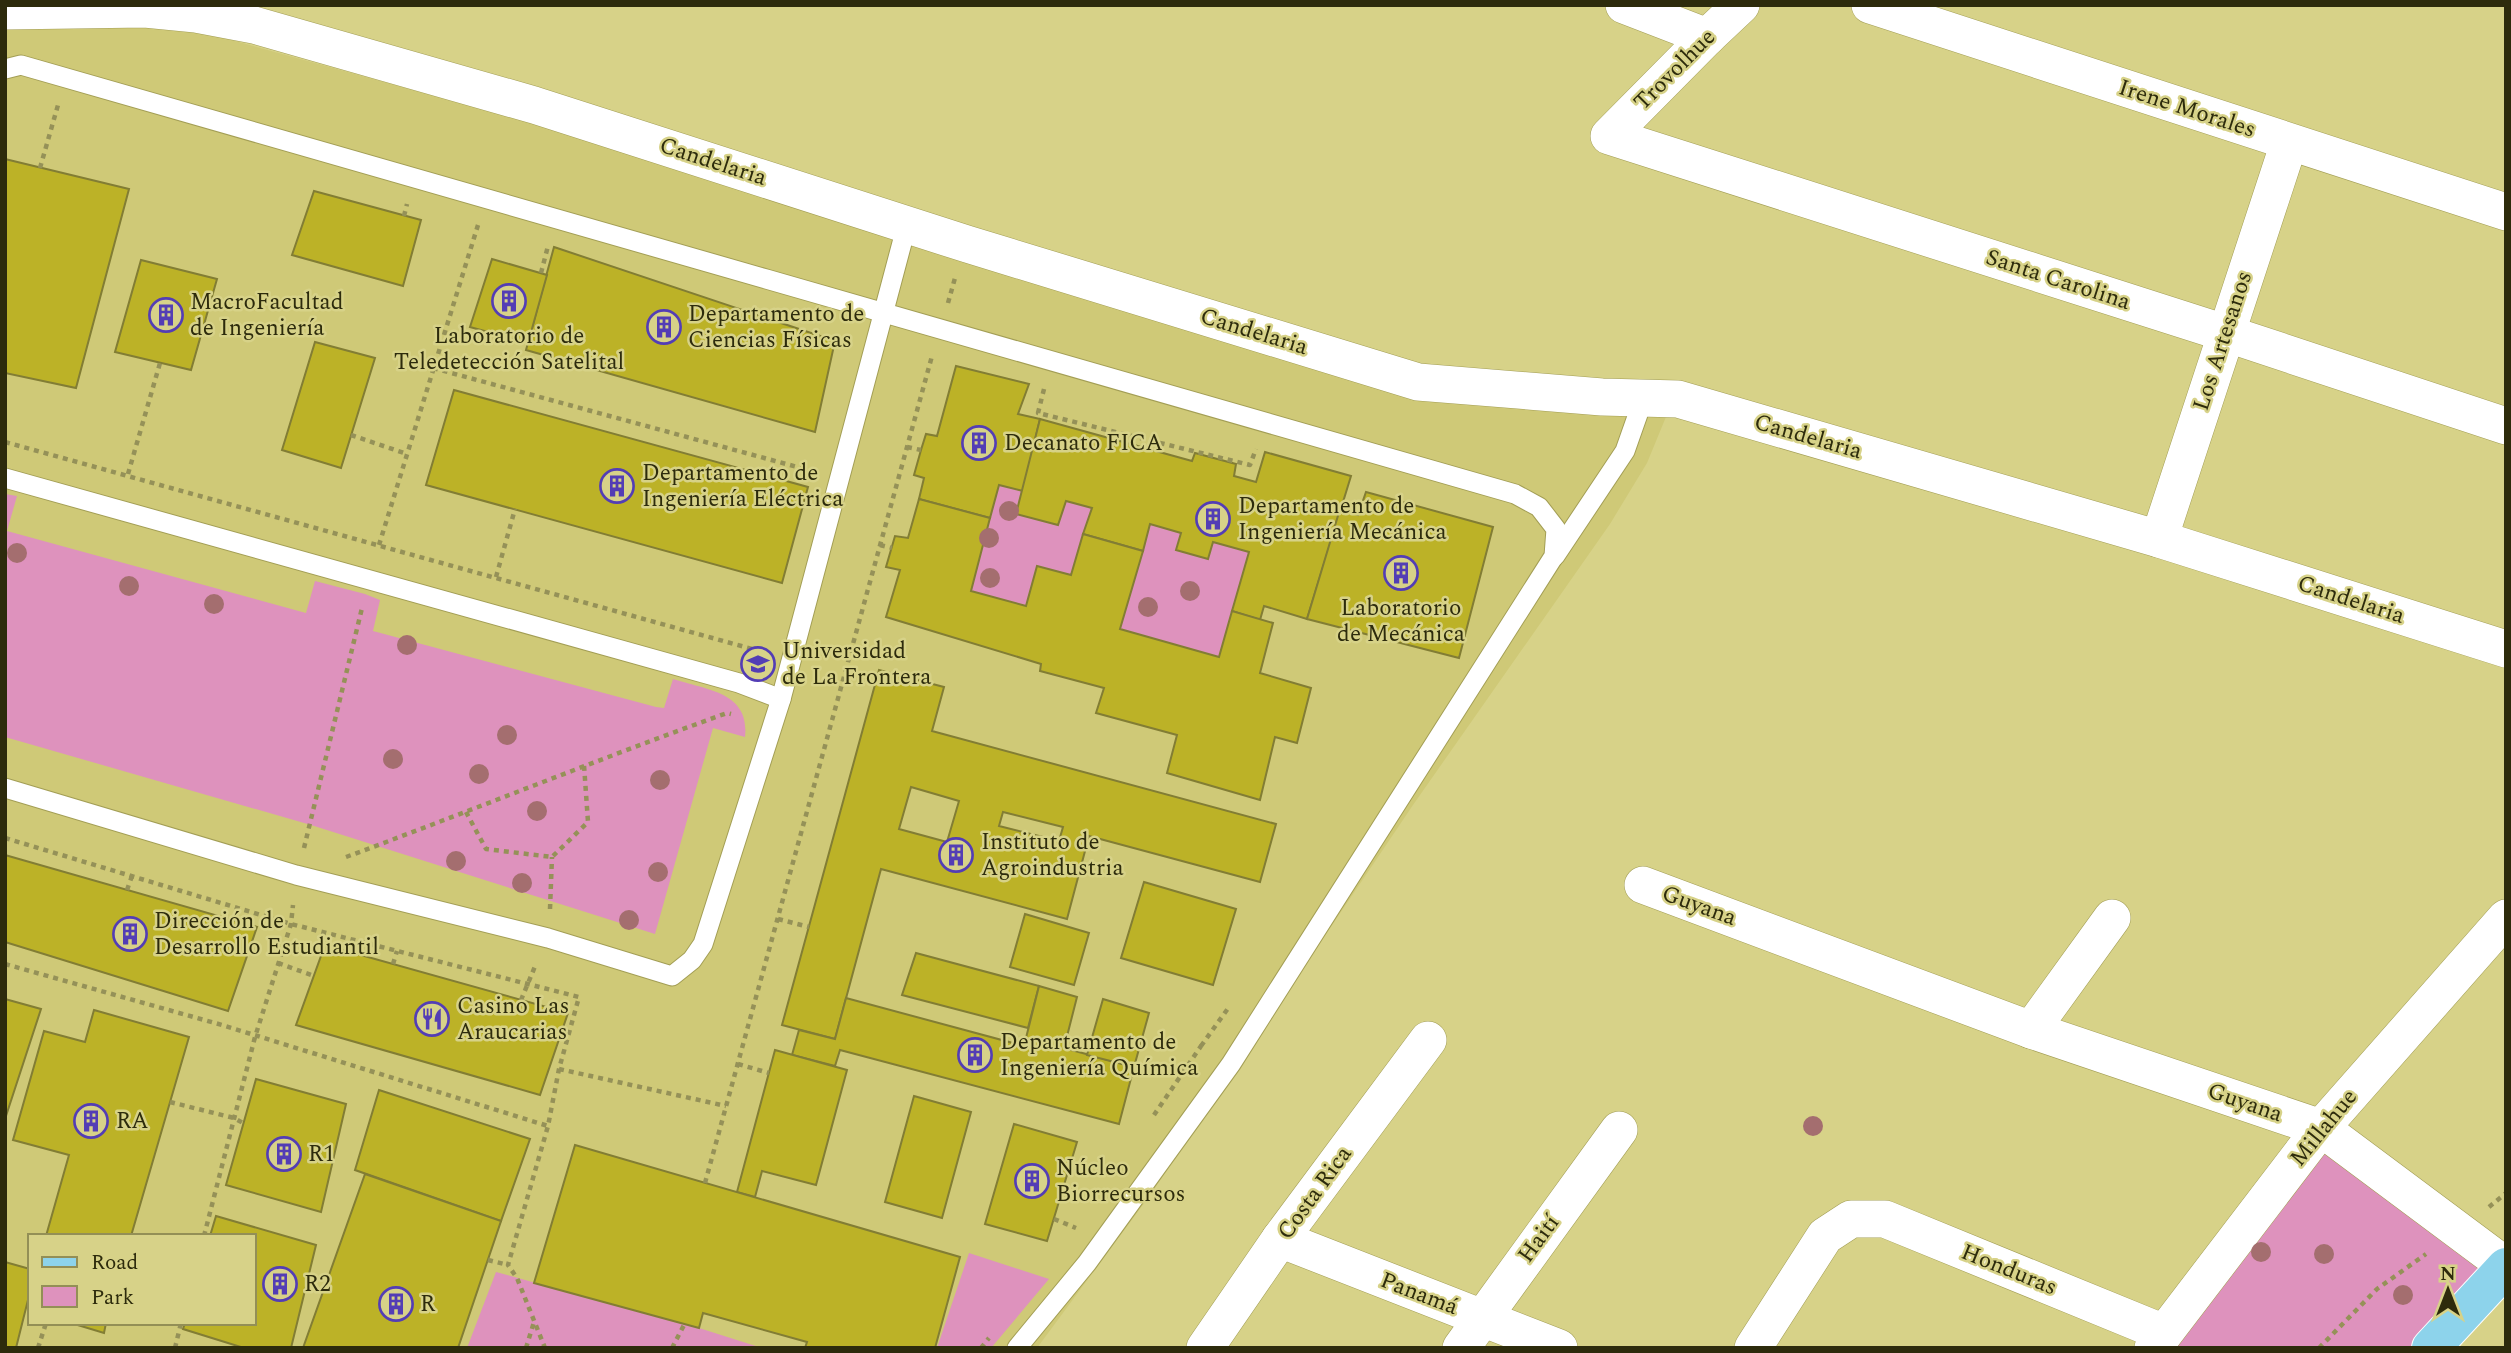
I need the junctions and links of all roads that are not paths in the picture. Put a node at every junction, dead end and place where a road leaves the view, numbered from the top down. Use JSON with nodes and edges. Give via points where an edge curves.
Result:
{"nodes":[{"id":1,"x":1624,"y":5,"type":"edge"},
{"id":2,"x":1741,"y":5,"type":"edge"},
{"id":3,"x":1870,"y":5,"type":"edge"},
{"id":4,"x":5,"y":11,"type":"edge"},
{"id":5,"x":1707,"y":37,"type":"junction"},
{"id":6,"x":5,"y":69,"type":"edge"},
{"id":7,"x":1609,"y":136,"type":"joint"},
{"id":8,"x":2289,"y":143,"type":"junction"},
{"id":9,"x":2506,"y":212,"type":"edge"},
{"id":10,"x":907,"y":224,"type":"junction"},
{"id":11,"x":885,"y":314,"type":"junction"},
{"id":12,"x":2225,"y":333,"type":"junction"},
{"id":13,"x":1644,"y":397,"type":"junction"},
{"id":14,"x":2506,"y":426,"type":"edge"},
{"id":15,"x":5,"y":478,"type":"edge"},
{"id":16,"x":2159,"y":539,"type":"junction"},
{"id":17,"x":1554,"y":556,"type":"junction"},
{"id":18,"x":2506,"y":649,"type":"edge"},
{"id":19,"x":781,"y":699,"type":"junction"},
{"id":20,"x":5,"y":788,"type":"edge"},
{"id":21,"x":1643,"y":885,"type":"dead end"},
{"id":22,"x":2112,"y":918,"type":"dead end"},
{"id":23,"x":2506,"y":918,"type":"edge"},
{"id":24,"x":2031,"y":1030,"type":"junction"},
{"id":25,"x":1428,"y":1040,"type":"dead end"},
{"id":26,"x":2321,"y":1128,"type":"junction"},
{"id":27,"x":1619,"y":1130,"type":"dead end"},
{"id":28,"x":1280,"y":1240,"type":"junction"},
{"id":29,"x":2506,"y":1266,"type":"edge"},
{"id":30,"x":1481,"y":1318,"type":"junction"},
{"id":31,"x":2159,"y":1340,"type":"edge"},
{"id":32,"x":1017,"y":1348,"type":"edge"},
{"id":33,"x":1205,"y":1348,"type":"edge"},
{"id":34,"x":1461,"y":1348,"type":"edge"},
{"id":35,"x":1559,"y":1348,"type":"edge"},
{"id":36,"x":1753,"y":1348,"type":"edge"},
{"id":37,"x":2431,"y":1348,"type":"edge"}],
"edges":[{"from":1,"to":5,"type":"street"},
{"from":2,"to":5,"type":"street","name":"Trovolhue"},
{"from":3,"to":8,"type":"street","name":"Irene Morales"},
{"from":4,"to":10,"type":"street","name":"Candelaria","via":[[145,9],[254,25],[534,105]]},
{"from":5,"to":7,"type":"street","name":"Trovolhue"},
{"from":6,"to":11,"type":"lane","via":[[21,65]]},
{"from":7,"to":12,"type":"street","name":"Santa Carolina"},
{"from":8,"to":9,"type":"street","name":"Irene Morales"},
{"from":8,"to":12,"type":"street","name":"Los Artesanos"},
{"from":10,"to":11,"type":"lane"},
{"from":10,"to":13,"type":"street","name":"Candelaria","via":[[1418,382]]},
{"from":11,"to":17,"type":"lane","via":[[1515,494],[1539,507],[1556,529]]},
{"from":11,"to":19,"type":"lane"},
{"from":12,"to":14,"type":"street","name":"Santa Carolina"},
{"from":12,"to":16,"type":"street","name":"Los Artesanos"},
{"from":13,"to":16,"type":"street","name":"Candelaria","via":[[1678,400]]},
{"from":13,"to":17,"type":"lane","via":[[1625,451]]},
{"from":15,"to":19,"type":"lane","via":[[726,679]]},
{"from":16,"to":18,"type":"street","name":"Candelaria"},
{"from":17,"to":32,"type":"lane","via":[[1231,1064],[1087,1263]]},
{"from":19,"to":20,"type":"lane","via":[[703,944],[672,976],[548,938],[296,875]]},
{"from":21,"to":24,"type":"street","name":"Guyana"},
{"from":22,"to":24,"type":"street"},
{"from":23,"to":26,"type":"street","name":"Millahue"},
{"from":24,"to":26,"type":"street","name":"Guyana"},
{"from":25,"to":28,"type":"street","name":"Costa Rica"},
{"from":26,"to":29,"type":"street","name":"Guyana"},
{"from":26,"to":31,"type":"street","name":"Millahue"},
{"from":27,"to":30,"type":"street","name":"Haití"},
{"from":28,"to":30,"type":"street","name":"Panamá"},
{"from":28,"to":33,"type":"street","name":"Costa Rica"},
{"from":29,"to":37,"type":"main road"},
{"from":30,"to":34,"type":"street","name":"Haití"},
{"from":30,"to":35,"type":"street","name":"Panamá"},
{"from":31,"to":36,"type":"street","name":"Honduras","via":[[1885,1219],[1851,1219],[1825,1236]]}]}
